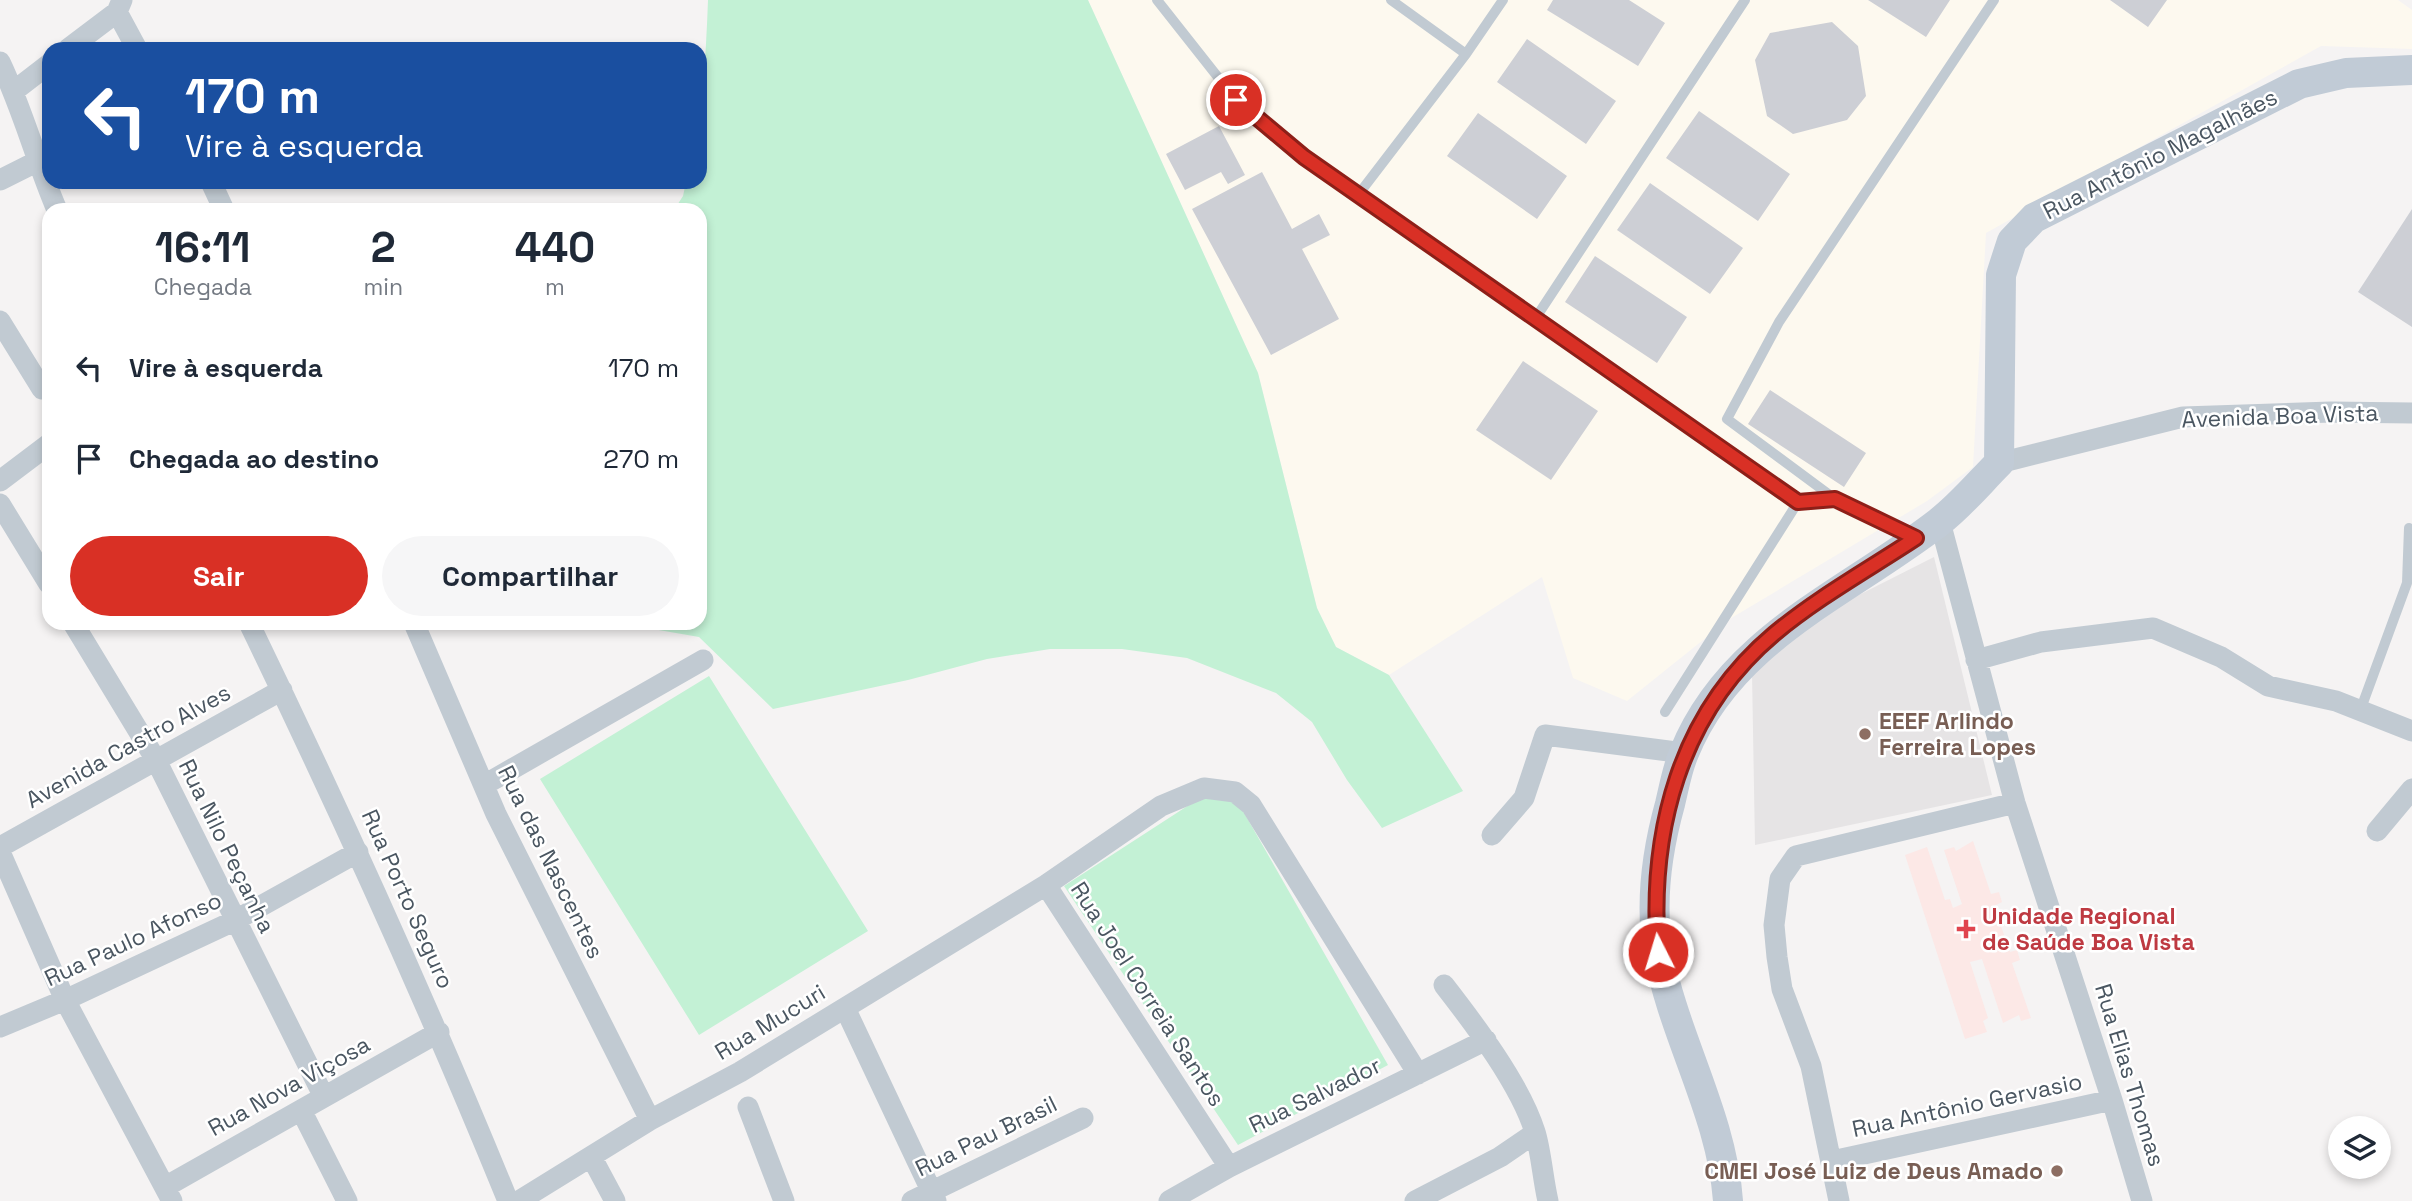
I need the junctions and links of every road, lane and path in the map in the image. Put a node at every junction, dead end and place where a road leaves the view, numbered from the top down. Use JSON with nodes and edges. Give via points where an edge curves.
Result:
{"nodes":[{"id":1,"x":1157,"y":0,"type":"edge"},
{"id":2,"x":1391,"y":0,"type":"edge"},
{"id":3,"x":1503,"y":0,"type":"edge"},
{"id":4,"x":1994,"y":0,"type":"edge"},
{"id":5,"x":1740,"y":2,"type":"edge"},
{"id":6,"x":120,"y":6,"type":"edge"},
{"id":7,"x":76,"y":42,"type":"edge"},
{"id":8,"x":134,"y":42,"type":"edge"},
{"id":9,"x":1466,"y":54,"type":"junction"},
{"id":10,"x":0,"y":62,"type":"edge"},
{"id":11,"x":42,"y":69,"type":"edge"},
{"id":12,"x":2412,"y":70,"type":"edge"},
{"id":13,"x":14,"y":91,"type":"junction"},
{"id":14,"x":36,"y":162,"type":"junction"},
{"id":15,"x":42,"y":176,"type":"edge"},
{"id":16,"x":0,"y":180,"type":"edge"},
{"id":17,"x":1358,"y":195,"type":"junction"},
{"id":18,"x":1535,"y":319,"type":"junction"},
{"id":19,"x":0,"y":321,"type":"edge"},
{"id":20,"x":41,"y":389,"type":"dead end"},
{"id":21,"x":2412,"y":413,"type":"edge"},
{"id":22,"x":42,"y":449,"type":"edge"},
{"id":23,"x":2000,"y":463,"type":"junction"},
{"id":24,"x":0,"y":481,"type":"edge"},
{"id":25,"x":1835,"y":499,"type":"junction"},
{"id":26,"x":1798,"y":502,"type":"junction"},
{"id":27,"x":0,"y":503,"type":"edge"},
{"id":28,"x":2410,"y":528,"type":"dead end"},
{"id":29,"x":1928,"y":530,"type":"junction"},
{"id":30,"x":42,"y":572,"type":"edge"},
{"id":31,"x":77,"y":630,"type":"edge"},
{"id":32,"x":252,"y":630,"type":"edge"},
{"id":33,"x":417,"y":630,"type":"edge"},
{"id":34,"x":703,"y":660,"type":"dead end"},
{"id":35,"x":1976,"y":660,"type":"junction"},
{"id":36,"x":282,"y":690,"type":"junction"},
{"id":37,"x":2360,"y":711,"type":"junction"},
{"id":38,"x":1665,"y":712,"type":"dead end"},
{"id":39,"x":2412,"y":732,"type":"edge"},
{"id":40,"x":1684,"y":753,"type":"junction"},
{"id":41,"x":156,"y":760,"type":"junction"},
{"id":42,"x":484,"y":785,"type":"junction"},
{"id":43,"x":2412,"y":789,"type":"edge"},
{"id":44,"x":2015,"y":803,"type":"junction"},
{"id":45,"x":2377,"y":831,"type":"dead end"},
{"id":46,"x":1492,"y":835,"type":"dead end"},
{"id":47,"x":0,"y":850,"type":"edge"},
{"id":48,"x":359,"y":852,"type":"junction"},
{"id":49,"x":1046,"y":885,"type":"junction"},
{"id":50,"x":234,"y":921,"type":"junction"},
{"id":51,"x":1444,"y":985,"type":"dead end"},
{"id":52,"x":65,"y":1000,"type":"junction"},
{"id":53,"x":845,"y":1008,"type":"junction"},
{"id":54,"x":0,"y":1027,"type":"edge"},
{"id":55,"x":439,"y":1032,"type":"junction"},
{"id":56,"x":1486,"y":1040,"type":"junction"},
{"id":57,"x":1418,"y":1074,"type":"junction"},
{"id":58,"x":324,"y":1097,"type":"junction"},
{"id":59,"x":2112,"y":1100,"type":"junction"},
{"id":60,"x":748,"y":1107,"type":"dead end"},
{"id":61,"x":301,"y":1110,"type":"junction"},
{"id":62,"x":1083,"y":1118,"type":"dead end"},
{"id":63,"x":650,"y":1120,"type":"junction"},
{"id":64,"x":1535,"y":1133,"type":"junction"},
{"id":65,"x":592,"y":1158,"type":"junction"},
{"id":66,"x":1832,"y":1161,"type":"junction"},
{"id":67,"x":1229,"y":1167,"type":"junction"},
{"id":68,"x":168,"y":1194,"type":"edge"},
{"id":69,"x":926,"y":1198,"type":"edge"},
{"id":70,"x":347,"y":1201,"type":"edge"},
{"id":71,"x":508,"y":1201,"type":"edge"},
{"id":72,"x":519,"y":1201,"type":"edge"},
{"id":73,"x":615,"y":1201,"type":"edge"},
{"id":74,"x":784,"y":1201,"type":"edge"},
{"id":75,"x":1169,"y":1201,"type":"edge"},
{"id":76,"x":1415,"y":1201,"type":"edge"},
{"id":77,"x":1548,"y":1201,"type":"edge"},
{"id":78,"x":1728,"y":1201,"type":"edge"},
{"id":79,"x":1839,"y":1201,"type":"edge"},
{"id":80,"x":2142,"y":1201,"type":"edge"}],
"edges":[{"from":1,"to":17,"type":"lane","via":[[1236,100]]},
{"from":2,"to":9,"type":"lane"},
{"from":3,"to":9,"type":"lane"},
{"from":4,"to":25,"type":"lane","via":[[1779,322],[1727,419]]},
{"from":5,"to":18,"type":"lane"},
{"from":6,"to":7,"type":"street"},
{"from":6,"to":8,"type":"street"},
{"from":9,"to":17,"type":"lane"},
{"from":10,"to":13,"type":"street"},
{"from":11,"to":13,"type":"street"},
{"from":12,"to":23,"type":"street","name":"Rua Antônio Magalhães","via":[[2346,73],[2299,84],[2034,218],[2012,241],[2001,275]]},
{"from":13,"to":14,"type":"street"},
{"from":14,"to":15,"type":"street"},
{"from":14,"to":16,"type":"street"},
{"from":17,"to":18,"type":"lane"},
{"from":18,"to":26,"type":"lane"},
{"from":19,"to":20,"type":"street"},
{"from":21,"to":23,"type":"street","name":"Avenida Boa Vista","via":[[2183,417]]},
{"from":22,"to":24,"type":"street"},
{"from":23,"to":29,"type":"street"},
{"from":25,"to":26,"type":"lane"},
{"from":25,"to":29,"type":"lane"},
{"from":26,"to":38,"type":"lane"},
{"from":27,"to":30,"type":"street"},
{"from":28,"to":37,"type":"lane","via":[[2407,583]]},
{"from":29,"to":35,"type":"street","name":"Rua Elias Thomas"},
{"from":29,"to":40,"type":"street","via":[[1774,634],[1716,696]]},
{"from":31,"to":41,"type":"street","name":"Rua Nilo Peçanha"},
{"from":32,"to":36,"type":"street","name":"Rua Porto Seguro"},
{"from":33,"to":42,"type":"street","name":"Rua das Nascentes"},
{"from":34,"to":42,"type":"street"},
{"from":35,"to":37,"type":"street","via":[[2041,642],[2153,628],[2221,657],[2268,686]]},
{"from":35,"to":44,"type":"street","name":"Rua Elias Thomas"},
{"from":36,"to":41,"type":"street","name":"Avenida Castro Alves"},
{"from":36,"to":48,"type":"street","name":"Rua Porto Seguro"},
{"from":37,"to":39,"type":"street"},
{"from":40,"to":46,"type":"street","via":[[1545,735],[1524,797]]},
{"from":40,"to":78,"type":"street","via":[[1662,831],[1654,900],[1658,952],[1710,1117]]},
{"from":41,"to":47,"type":"street","name":"Avenida Castro Alves"},
{"from":41,"to":50,"type":"street","name":"Rua Nilo Peçanha"},
{"from":42,"to":63,"type":"street","name":"Rua das Nascentes"},
{"from":43,"to":45,"type":"street"},
{"from":44,"to":59,"type":"street","name":"Rua Elias Thomas"},
{"from":44,"to":66,"type":"street","via":[[1796,856],[1780,880],[1774,925],[1782,989],[1811,1066]]},
{"from":47,"to":52,"type":"street"},
{"from":48,"to":50,"type":"street","name":"Rua Paulo Afonso"},
{"from":48,"to":55,"type":"street","name":"Rua Porto Seguro"},
{"from":49,"to":53,"type":"street","name":"Rua Mucuri"},
{"from":49,"to":57,"type":"street","name":"Rua Mucuri","via":[[1161,806],[1204,788],[1235,792],[1251,805]]},
{"from":49,"to":67,"type":"street","name":"Rua Joel Correia Santos"},
{"from":50,"to":52,"type":"street","name":"Rua Paulo Afonso"},
{"from":50,"to":58,"type":"street","name":"Rua Nilo Peçanha"},
{"from":51,"to":56,"type":"street"},
{"from":52,"to":54,"type":"street","name":"Rua Paulo Afonso"},
{"from":52,"to":68,"type":"street"},
{"from":53,"to":63,"type":"street","name":"Rua Mucuri"},
{"from":53,"to":69,"type":"street"},
{"from":55,"to":58,"type":"street","name":"Rua Nova Viçosa"},
{"from":55,"to":71,"type":"street","name":"Rua Porto Seguro"},
{"from":56,"to":57,"type":"street","name":"Rua Salvador"},
{"from":56,"to":64,"type":"street"},
{"from":57,"to":67,"type":"street","name":"Rua Salvador"},
{"from":58,"to":61,"type":"street","name":"Rua Nova Viçosa"},
{"from":59,"to":66,"type":"street","name":"Rua Antônio Gervasio"},
{"from":59,"to":80,"type":"street","name":"Rua Elias Thomas"},
{"from":60,"to":74,"type":"street"},
{"from":61,"to":68,"type":"street","name":"Rua Nova Viçosa"},
{"from":61,"to":70,"type":"street"},
{"from":62,"to":69,"type":"street","name":"Rua Pau Brasil"},
{"from":63,"to":65,"type":"street","name":"Rua Mucuri"},
{"from":64,"to":76,"type":"street","via":[[1500,1157]]},
{"from":64,"to":77,"type":"street"},
{"from":65,"to":72,"type":"street","name":"Rua Mucuri"},
{"from":65,"to":73,"type":"street"},
{"from":66,"to":79,"type":"street"},
{"from":67,"to":75,"type":"street","name":"Rua Salvador"}]}
